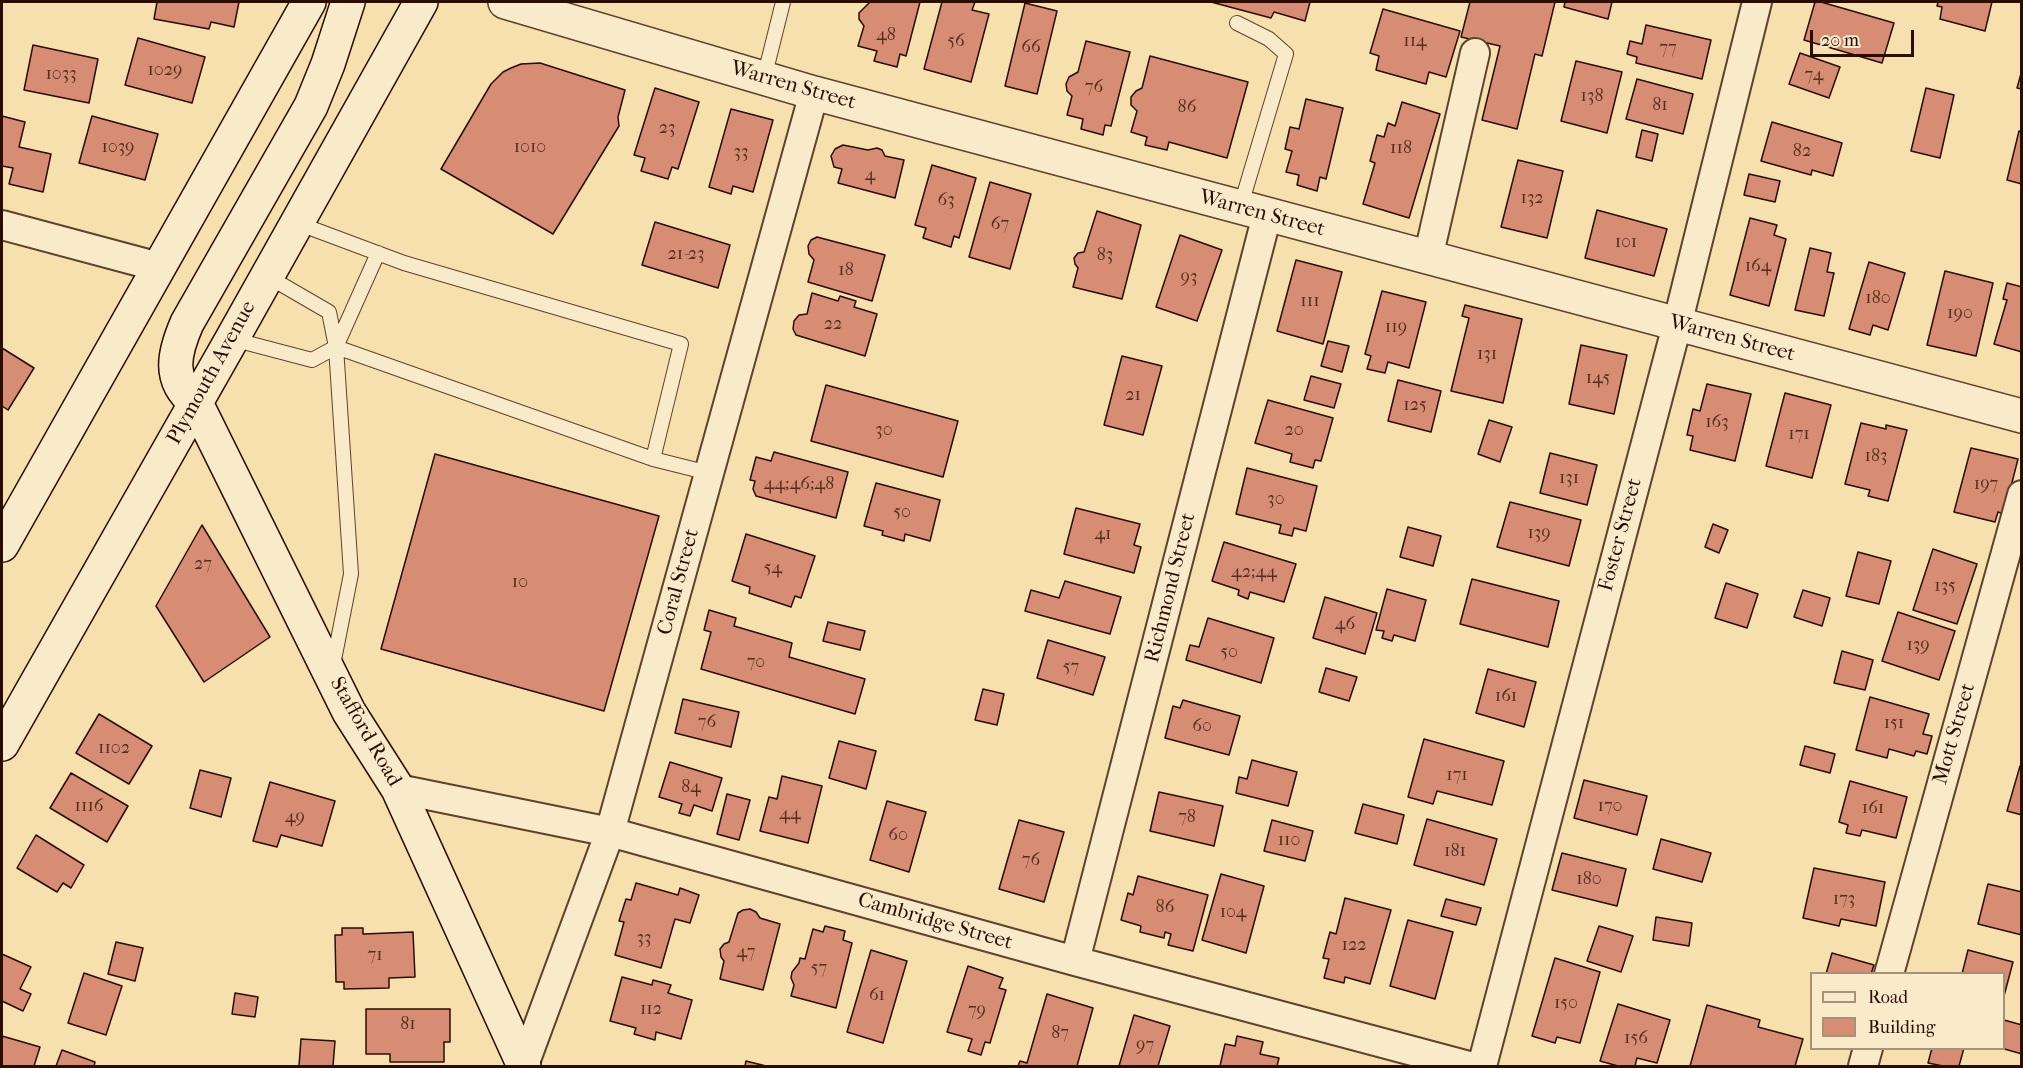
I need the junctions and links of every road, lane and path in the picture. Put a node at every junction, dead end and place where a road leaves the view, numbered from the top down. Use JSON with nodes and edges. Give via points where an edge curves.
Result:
{"nodes":[{"id":1,"x":309,"y":2,"type":"edge"},
{"id":2,"x":348,"y":2,"type":"edge"},
{"id":3,"x":421,"y":2,"type":"edge"},
{"id":4,"x":505,"y":2,"type":"edge"},
{"id":5,"x":783,"y":2,"type":"edge"},
{"id":6,"x":1757,"y":2,"type":"edge"},
{"id":7,"x":1237,"y":23,"type":"dead end"},
{"id":8,"x":1475,"y":53,"type":"dead end"},
{"id":9,"x":764,"y":78,"type":"junction"},
{"id":10,"x":814,"y":93,"type":"junction"},
{"id":11,"x":1253,"y":212,"type":"junction"},
{"id":12,"x":297,"y":223,"type":"junction"},
{"id":13,"x":2,"y":225,"type":"edge"},
{"id":14,"x":378,"y":253,"type":"junction"},
{"id":15,"x":1428,"y":258,"type":"junction"},
{"id":16,"x":159,"y":267,"type":"junction"},
{"id":17,"x":267,"y":276,"type":"junction"},
{"id":18,"x":1677,"y":325,"type":"junction"},
{"id":19,"x":232,"y":339,"type":"junction"},
{"id":20,"x":336,"y":347,"type":"junction"},
{"id":21,"x":195,"y":403,"type":"junction"},
{"id":22,"x":2022,"y":416,"type":"edge"},
{"id":23,"x":653,"y":459,"type":"junction"},
{"id":24,"x":709,"y":473,"type":"junction"},
{"id":25,"x":2022,"y":495,"type":"edge"},
{"id":26,"x":2,"y":545,"type":"edge"},
{"id":27,"x":331,"y":676,"type":"junction"},
{"id":28,"x":2,"y":744,"type":"edge"},
{"id":29,"x":398,"y":789,"type":"junction"},
{"id":30,"x":610,"y":832,"type":"junction"},
{"id":31,"x":1075,"y":961,"type":"junction"},
{"id":32,"x":1890,"y":972,"type":"edge"},
{"id":33,"x":1867,"y":1050,"type":"edge"},
{"id":34,"x":524,"y":1066,"type":"edge"},
{"id":35,"x":1468,"y":1066,"type":"edge"},
{"id":36,"x":1482,"y":1066,"type":"edge"},
{"id":37,"x":1863,"y":1066,"type":"edge"}],
"edges":[{"from":1,"to":16,"type":"main road"},
{"from":2,"to":21,"type":"main road","name":"Stafford Road","via":[[311,106],[180,339],[176,371],[180,387]]},
{"from":3,"to":12,"type":"main road","name":"Plymouth Avenue"},
{"from":4,"to":9,"type":"main road","name":"Warren Street"},
{"from":5,"to":9,"type":"lane"},
{"from":6,"to":18,"type":"street","name":"Foster Street"},
{"from":7,"to":11,"type":"lane","via":[[1269,39],[1286,54]]},
{"from":8,"to":15,"type":"street"},
{"from":9,"to":10,"type":"main road","name":"Warren Street"},
{"from":10,"to":11,"type":"main road","name":"Warren Street"},
{"from":10,"to":24,"type":"street","name":"Coral Street"},
{"from":11,"to":15,"type":"main road","name":"Warren Street"},
{"from":11,"to":31,"type":"street","name":"Richmond Street"},
{"from":12,"to":14,"type":"lane"},
{"from":12,"to":17,"type":"main road","name":"Plymouth Avenue"},
{"from":13,"to":16,"type":"street"},
{"from":14,"to":20,"type":"lane"},
{"from":14,"to":23,"type":"lane","via":[[681,344]]},
{"from":15,"to":18,"type":"main road","name":"Warren Street"},
{"from":16,"to":26,"type":"main road"},
{"from":17,"to":19,"type":"main road","name":"Plymouth Avenue"},
{"from":17,"to":20,"type":"lane","via":[[329,312]]},
{"from":18,"to":22,"type":"main road","name":"Warren Street"},
{"from":18,"to":36,"type":"street","name":"Foster Street"},
{"from":19,"to":20,"type":"lane","via":[[312,360]]},
{"from":19,"to":21,"type":"main road","name":"Plymouth Avenue"},
{"from":20,"to":23,"type":"lane"},
{"from":20,"to":27,"type":"lane","via":[[351,574]]},
{"from":21,"to":27,"type":"main road","name":"Stafford Road"},
{"from":21,"to":28,"type":"main road","name":"Plymouth Avenue"},
{"from":23,"to":24,"type":"lane"},
{"from":24,"to":30,"type":"street","name":"Coral Street"},
{"from":25,"to":32,"type":"street","name":"Mott Street"},
{"from":27,"to":29,"type":"main road","name":"Stafford Road"},
{"from":29,"to":30,"type":"street","name":"Cambridge Street"},
{"from":29,"to":34,"type":"main road","name":"Stafford Road"},
{"from":30,"to":31,"type":"street","name":"Cambridge Street"},
{"from":30,"to":34,"type":"street","name":"Coral Street"},
{"from":31,"to":35,"type":"street","name":"Cambridge Street"},
{"from":33,"to":37,"type":"street"}]}
